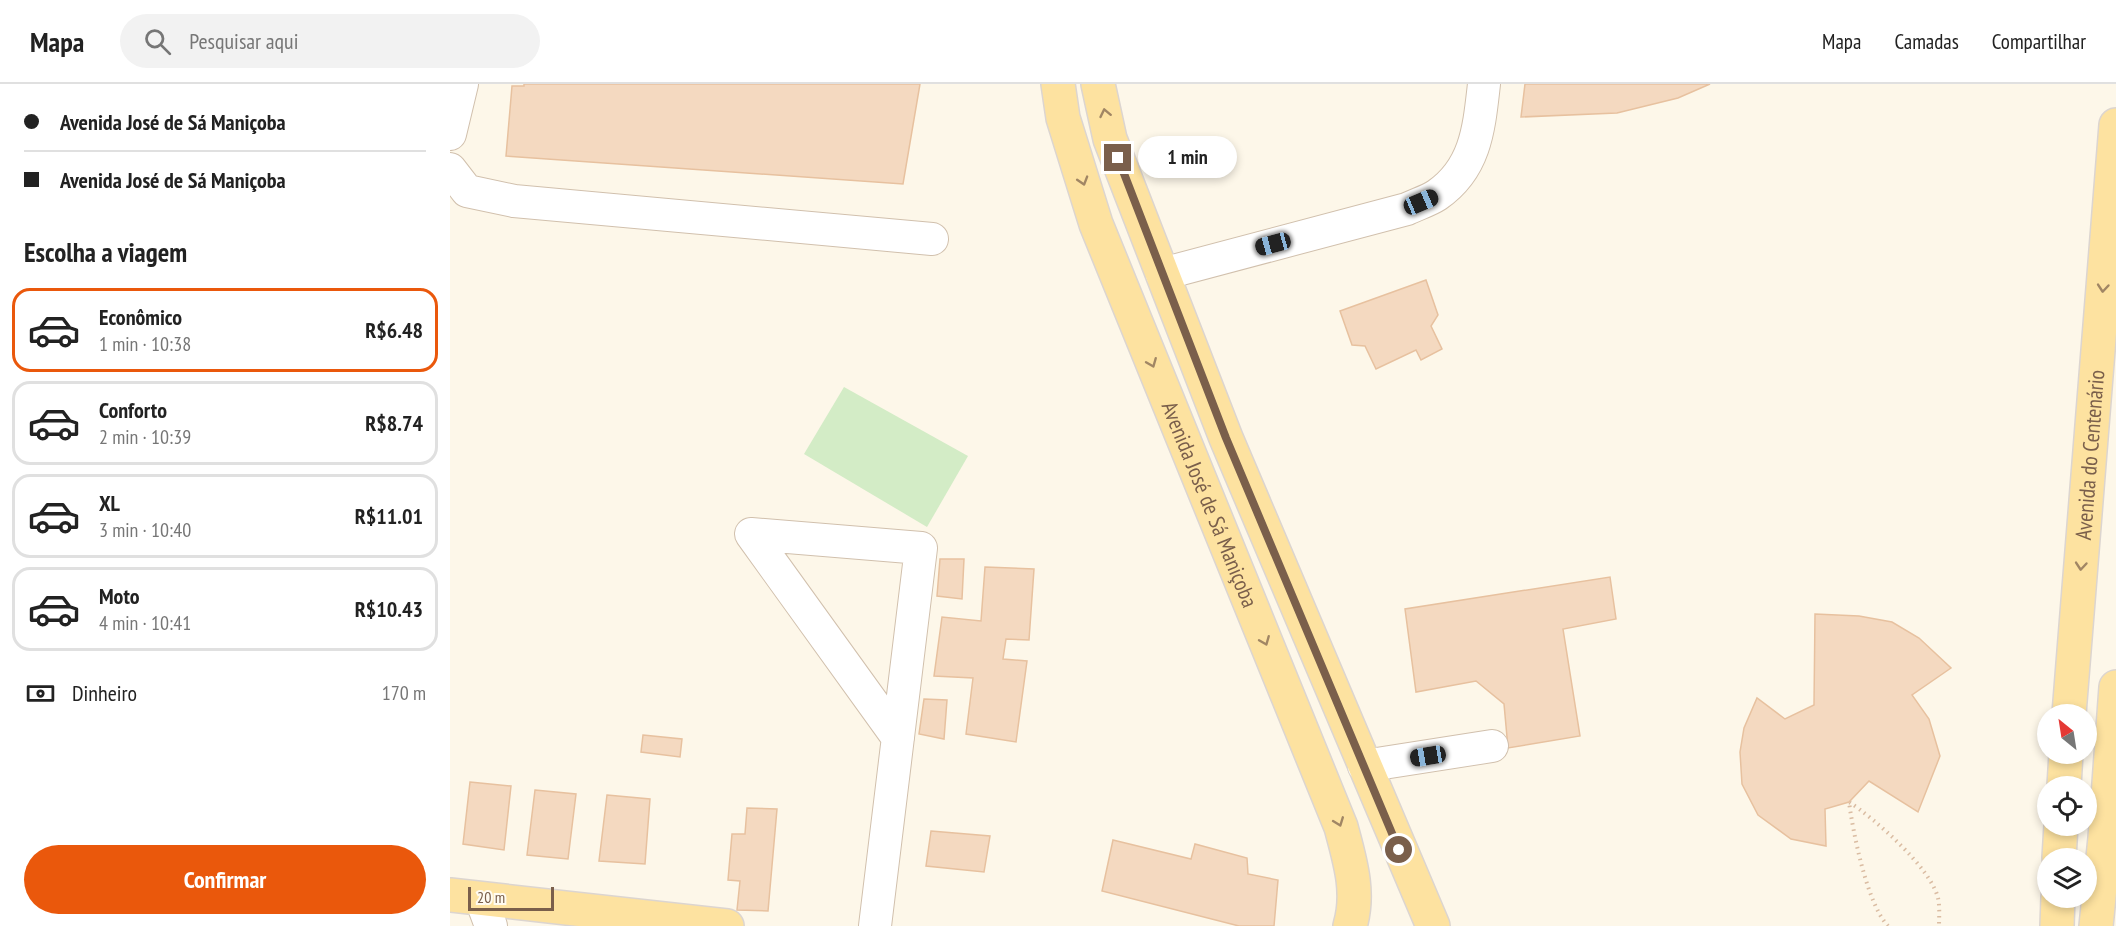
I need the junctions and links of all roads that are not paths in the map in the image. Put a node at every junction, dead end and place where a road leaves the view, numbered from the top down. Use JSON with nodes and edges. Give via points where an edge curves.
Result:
{"nodes":[{"id":1,"x":462,"y":84,"type":"edge"},
{"id":2,"x":1058,"y":84,"type":"edge"},
{"id":3,"x":1098,"y":84,"type":"edge"},
{"id":4,"x":1484,"y":84,"type":"edge"},
{"id":5,"x":2116,"y":125,"type":"edge"},
{"id":6,"x":450,"y":134,"type":"edge"},
{"id":7,"x":450,"y":169,"type":"edge"},
{"id":8,"x":932,"y":240,"type":"dead end"},
{"id":9,"x":1162,"y":274,"type":"junction"},
{"id":10,"x":2116,"y":687,"type":"edge"},
{"id":11,"x":2070,"y":704,"type":"edge"},
{"id":12,"x":898,"y":738,"type":"junction"},
{"id":13,"x":1492,"y":746,"type":"dead end"},
{"id":14,"x":2113,"y":762,"type":"edge"},
{"id":15,"x":1364,"y":766,"type":"junction"},
{"id":16,"x":2111,"y":832,"type":"edge"},
{"id":17,"x":474,"y":906,"type":"edge"},
{"id":18,"x":2058,"y":908,"type":"edge"},
{"id":19,"x":727,"y":926,"type":"edge"},
{"id":20,"x":875,"y":926,"type":"edge"},
{"id":21,"x":1350,"y":926,"type":"edge"},
{"id":22,"x":1433,"y":926,"type":"edge"},
{"id":23,"x":2057,"y":926,"type":"edge"},
{"id":24,"x":2096,"y":926,"type":"edge"}],
"edges":[{"from":1,"to":6,"type":"lane"},
{"from":2,"to":21,"type":"main road","name":"Avenida José de Sá Maniçoba","one_way":true,"via":[[1063,117],[1096,224],[1341,827],[1353,872],[1355,898]]},
{"from":9,"to":3,"type":"main road","name":"Avenida José de Sá Maniçoba","one_way":true,"via":[[1110,139]]},
{"from":4,"to":9,"type":"lane","via":[[1472,154],[1457,178],[1436,196],[1407,208]]},
{"from":5,"to":11,"type":"main road","name":"Avenida do Centenário","one_way":true},
{"from":7,"to":8,"type":"lane","via":[[467,191],[514,201]]},
{"from":9,"to":15,"type":"main road","name":"Avenida José de Sá Maniçoba","via":[[1230,448]]},
{"from":10,"to":14,"type":"main road"},
{"from":12,"to":12,"type":"lane","via":[[921,548],[751,534],[765,553]]},
{"from":12,"to":20,"type":"lane"},
{"from":13,"to":15,"type":"lane"},
{"from":14,"to":16,"type":"main road"},
{"from":15,"to":22,"type":"main road","name":"Avenida José de Sá Maniçoba"},
{"from":16,"to":24,"type":"main road"},
{"from":17,"to":19,"type":"main road"},
{"from":18,"to":23,"type":"main road"}]}
